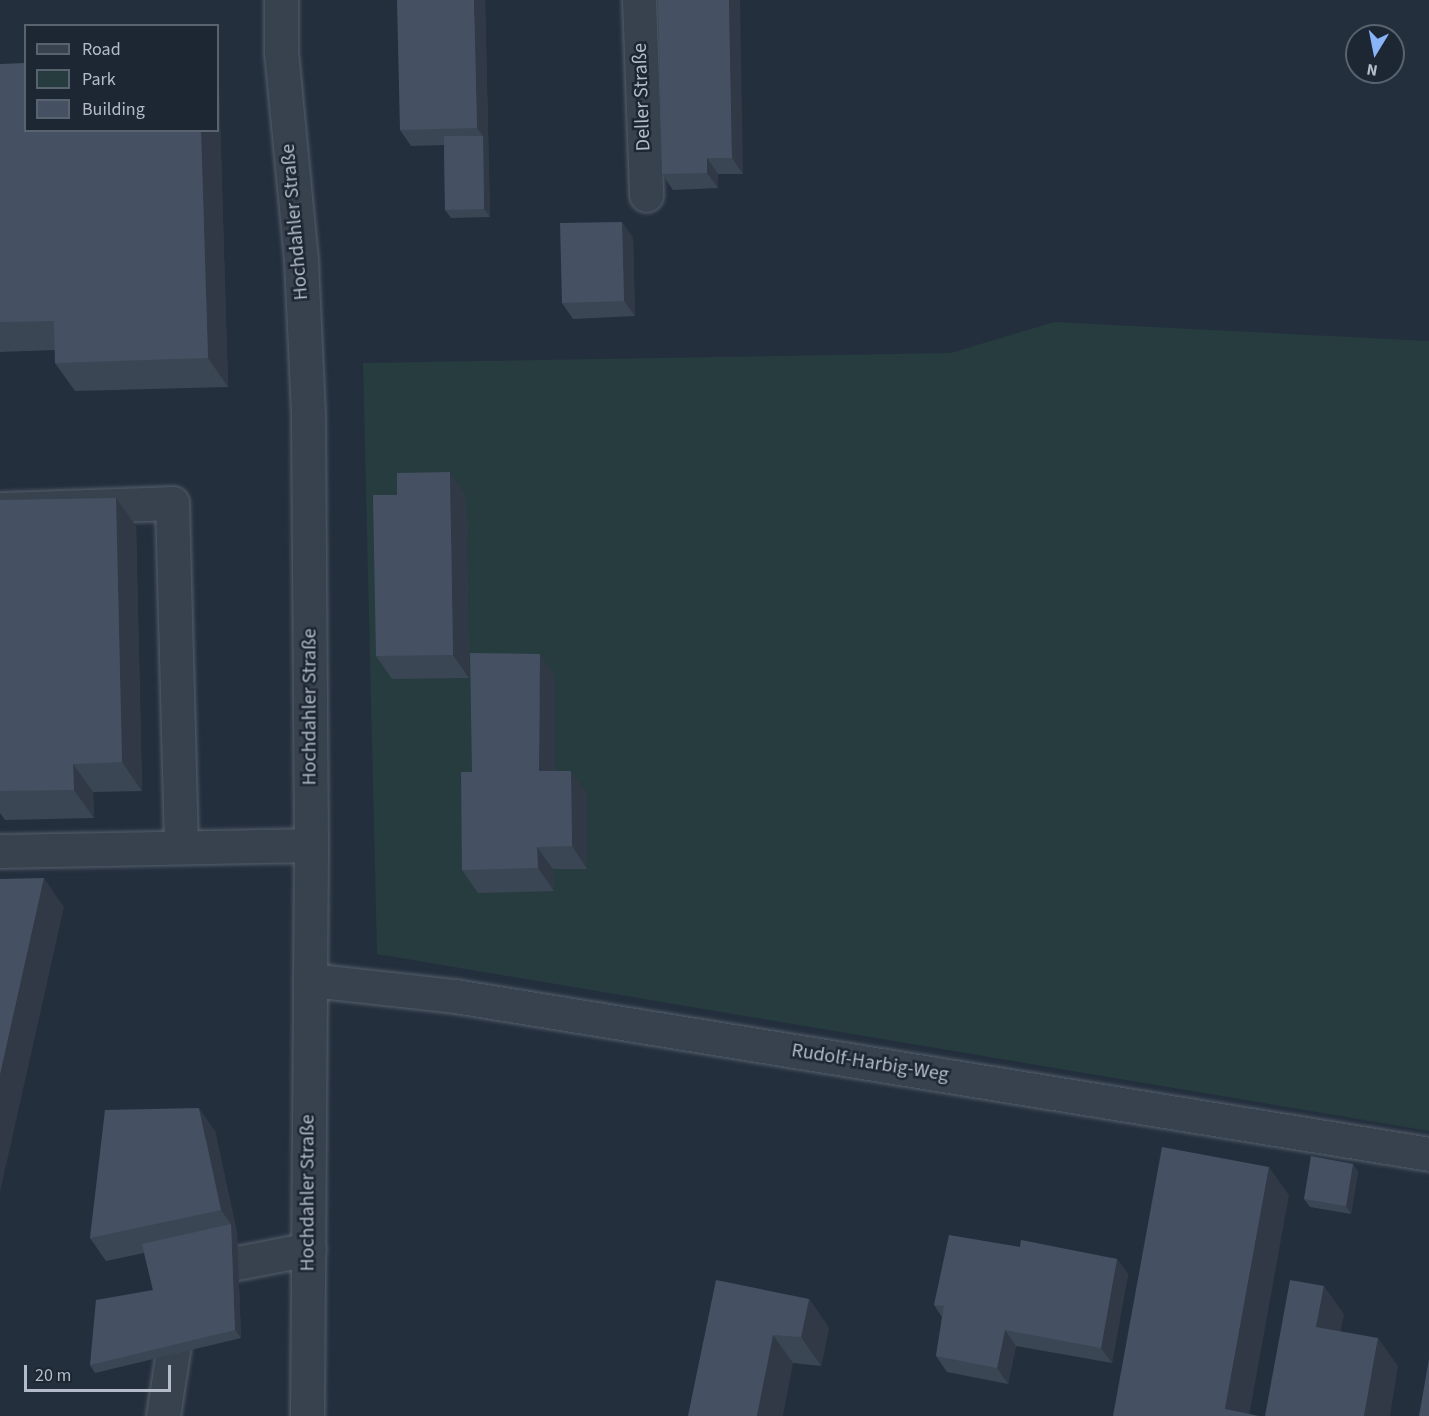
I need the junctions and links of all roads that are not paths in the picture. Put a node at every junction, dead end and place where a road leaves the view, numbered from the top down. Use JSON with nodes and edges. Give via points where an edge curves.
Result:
{"nodes":[{"id":1,"x":281,"y":0,"type":"edge"},
{"id":2,"x":639,"y":0,"type":"edge"},
{"id":3,"x":646,"y":195,"type":"dead end"},
{"id":4,"x":0,"y":509,"type":"edge"},
{"id":5,"x":311,"y":845,"type":"junction"},
{"id":6,"x":181,"y":846,"type":"junction"},
{"id":7,"x":0,"y":851,"type":"edge"},
{"id":8,"x":310,"y":980,"type":"junction"},
{"id":9,"x":1429,"y":1154,"type":"edge"},
{"id":10,"x":309,"y":1249,"type":"junction"},
{"id":11,"x":163,"y":1416,"type":"edge"},
{"id":12,"x":307,"y":1416,"type":"edge"}],
"edges":[{"from":1,"to":5,"type":"street","name":"Hochdahler Straße","via":[[280,52],[301,260],[308,416]]},
{"from":2,"to":3,"type":"street","name":"Deller Straße"},
{"from":4,"to":6,"type":"street","via":[[172,503]]},
{"from":5,"to":6,"type":"street"},
{"from":5,"to":8,"type":"street","name":"Hochdahler Straße"},
{"from":6,"to":7,"type":"street"},
{"from":8,"to":9,"type":"street","name":"Rudolf-Harbig-Weg","via":[[455,996]]},
{"from":8,"to":10,"type":"street","name":"Hochdahler Straße"},
{"from":10,"to":11,"type":"street","via":[[185,1273]]},
{"from":10,"to":12,"type":"street","name":"Hochdahler Straße"}]}
